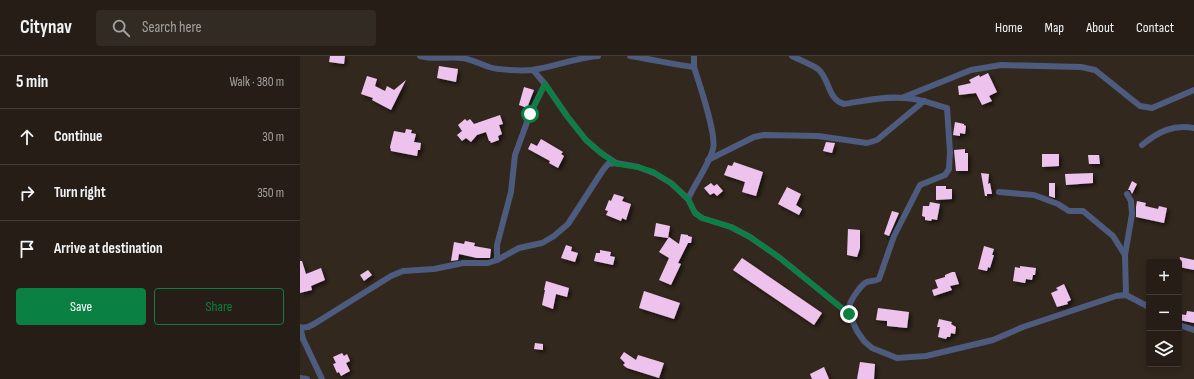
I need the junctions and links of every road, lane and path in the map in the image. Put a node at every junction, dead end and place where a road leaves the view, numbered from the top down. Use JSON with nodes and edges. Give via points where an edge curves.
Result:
{"nodes":[{"id":1,"x":420,"y":56,"type":"edge"},
{"id":2,"x":598,"y":56,"type":"edge"},
{"id":3,"x":630,"y":56,"type":"edge"},
{"id":4,"x":694,"y":56,"type":"edge"},
{"id":5,"x":792,"y":56,"type":"edge"},
{"id":6,"x":694,"y":67,"type":"junction"},
{"id":7,"x":533,"y":70,"type":"junction"},
{"id":8,"x":545,"y":84,"type":"junction"},
{"id":9,"x":1194,"y":90,"type":"edge"},
{"id":10,"x":904,"y":98,"type":"junction"},
{"id":11,"x":924,"y":101,"type":"junction"},
{"id":12,"x":1194,"y":128,"type":"edge"},
{"id":13,"x":1142,"y":145,"type":"dead end"},
{"id":14,"x":708,"y":160,"type":"junction"},
{"id":15,"x":616,"y":164,"type":"junction"},
{"id":16,"x":999,"y":192,"type":"dead end"},
{"id":17,"x":1127,"y":194,"type":"dead end"},
{"id":18,"x":688,"y":199,"type":"junction"},
{"id":19,"x":1125,"y":255,"type":"junction"},
{"id":20,"x":497,"y":260,"type":"junction"},
{"id":21,"x":1126,"y":295,"type":"junction"},
{"id":22,"x":1146,"y":305,"type":"edge"},
{"id":23,"x":849,"y":314,"type":"junction"},
{"id":24,"x":1182,"y":326,"type":"edge"},
{"id":25,"x":300,"y":328,"type":"edge"},
{"id":26,"x":1194,"y":330,"type":"edge"},
{"id":27,"x":300,"y":378,"type":"edge"},
{"id":28,"x":307,"y":379,"type":"edge"},
{"id":29,"x":322,"y":379,"type":"edge"}],
"edges":[{"from":1,"to":7,"type":"street","via":[[464,58],[490,68]]},
{"from":2,"to":7,"type":"street"},
{"from":3,"to":6,"type":"street"},
{"from":4,"to":6,"type":"street"},
{"from":5,"to":10,"type":"street","via":[[823,74],[833,97],[838,102],[844,104]]},
{"from":6,"to":14,"type":"street","via":[[713,135],[713,148]]},
{"from":7,"to":8,"type":"street"},
{"from":8,"to":15,"type":"street","via":[[586,140]]},
{"from":8,"to":20,"type":"street","via":[[530,114],[515,155],[511,192],[497,245]]},
{"from":9,"to":10,"type":"street","via":[[1152,108],[1140,106],[1095,70],[1081,67],[1001,65],[971,70]]},
{"from":10,"to":11,"type":"street"},
{"from":11,"to":14,"type":"street","via":[[877,140],[867,144],[818,136],[764,135]]},
{"from":11,"to":23,"type":"street","via":[[947,108],[949,169],[945,175],[920,185],[894,236],[879,279],[863,284],[852,299]]},
{"from":12,"to":13,"type":"street","via":[[1178,127],[1165,130]]},
{"from":14,"to":18,"type":"street"},
{"from":15,"to":18,"type":"street","via":[[654,172]]},
{"from":15,"to":20,"type":"street","via":[[608,164],[568,224],[554,236],[542,243],[519,248]]},
{"from":16,"to":19,"type":"street","via":[[1034,195],[1069,211],[1083,211],[1113,236]]},
{"from":17,"to":19,"type":"street","via":[[1131,201],[1132,214]]},
{"from":18,"to":23,"type":"street","via":[[695,213],[702,218],[731,227],[750,237]]},
{"from":19,"to":21,"type":"street"},
{"from":20,"to":25,"type":"street","via":[[403,271],[314,324]]},
{"from":21,"to":22,"type":"street"},
{"from":21,"to":23,"type":"street","via":[[1116,296],[1023,327],[993,340],[926,356],[896,358],[872,348],[864,342]]},
{"from":24,"to":26,"type":"street"},
{"from":25,"to":29,"type":"street"},
{"from":27,"to":28,"type":"street"}]}
